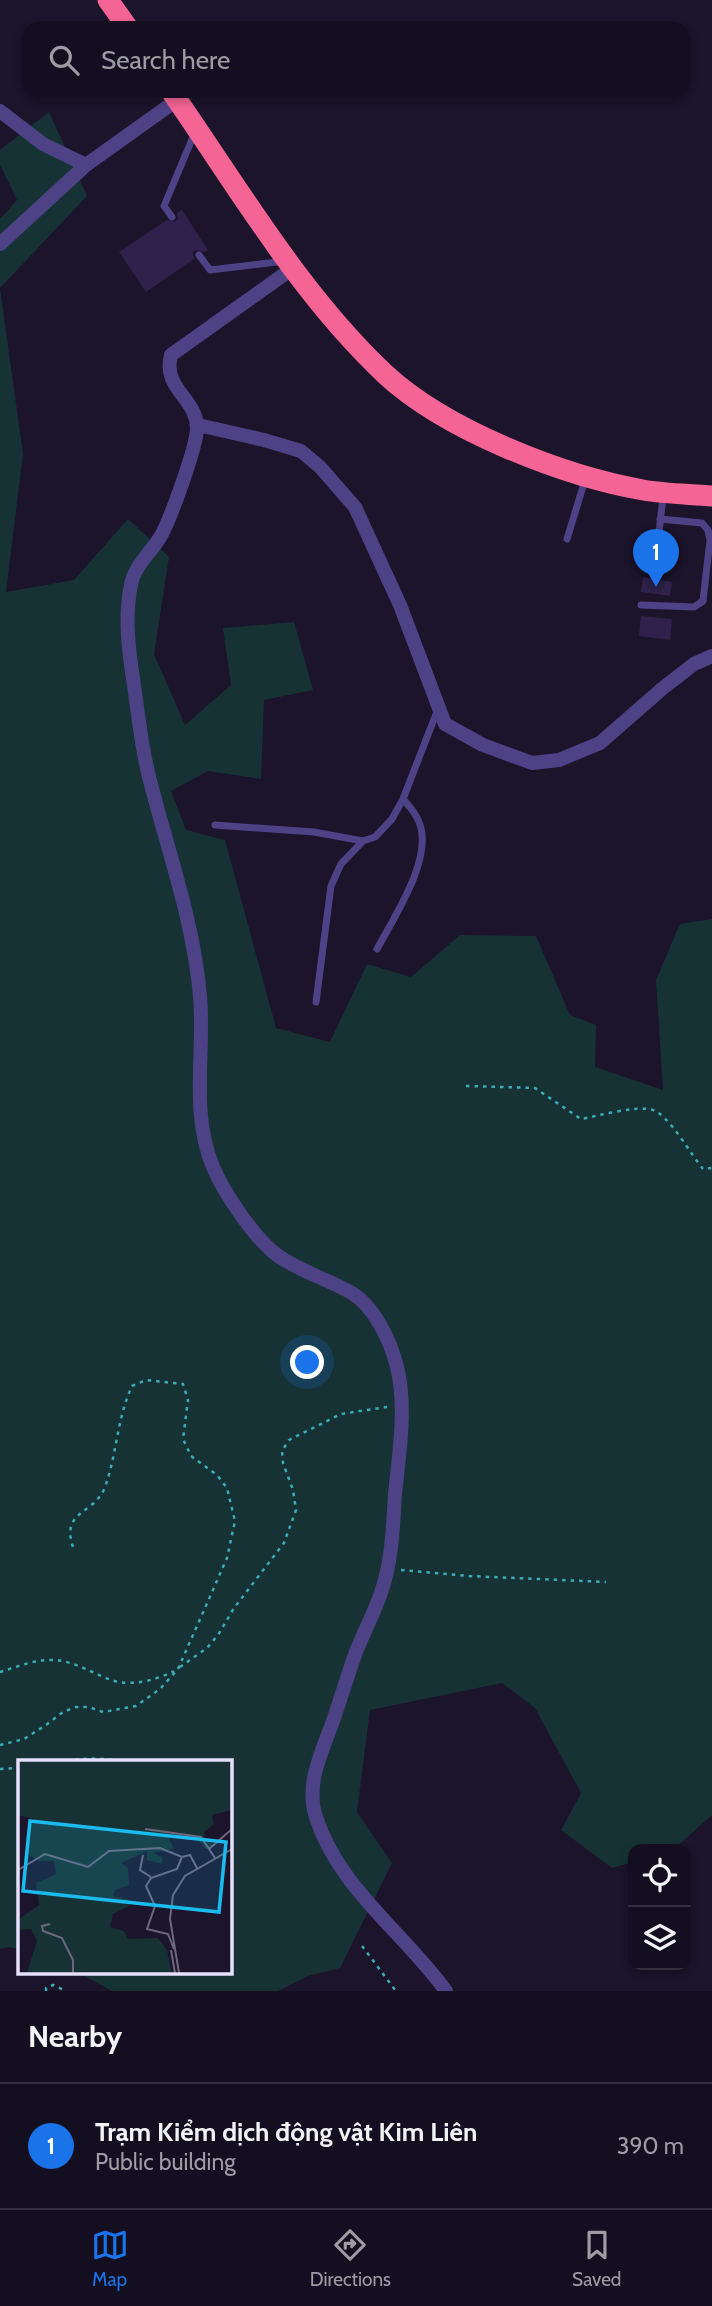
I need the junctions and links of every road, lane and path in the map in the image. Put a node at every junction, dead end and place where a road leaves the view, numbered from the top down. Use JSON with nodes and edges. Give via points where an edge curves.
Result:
{"nodes":[{"id":1,"x":108,"y":0,"type":"edge"},
{"id":2,"x":123,"y":21,"type":"edge"},
{"id":3,"x":171,"y":98,"type":"edge"},
{"id":4,"x":175,"y":98,"type":"edge"},
{"id":5,"x":0,"y":111,"type":"edge"},
{"id":6,"x":197,"y":128,"type":"junction"},
{"id":7,"x":86,"y":165,"type":"junction"},
{"id":8,"x":172,"y":217,"type":"dead end"},
{"id":9,"x":0,"y":244,"type":"edge"},
{"id":10,"x":200,"y":255,"type":"dead end"},
{"id":11,"x":291,"y":264,"type":"junction"},
{"id":12,"x":198,"y":425,"type":"junction"},
{"id":13,"x":586,"y":476,"type":"junction"},
{"id":14,"x":663,"y":492,"type":"junction"},
{"id":15,"x":712,"y":496,"type":"edge"},
{"id":16,"x":660,"y":519,"type":"junction"},
{"id":17,"x":567,"y":539,"type":"dead end"},
{"id":18,"x":654,"y":569,"type":"dead end"},
{"id":19,"x":641,"y":605,"type":"dead end"},
{"id":20,"x":712,"y":656,"type":"edge"},
{"id":21,"x":438,"y":709,"type":"junction"},
{"id":22,"x":403,"y":799,"type":"junction"},
{"id":23,"x":215,"y":825,"type":"dead end"},
{"id":24,"x":363,"y":841,"type":"junction"},
{"id":25,"x":377,"y":949,"type":"dead end"},
{"id":26,"x":316,"y":1002,"type":"dead end"},
{"id":27,"x":466,"y":1086,"type":"dead end"},
{"id":28,"x":712,"y":1168,"type":"edge"},
{"id":29,"x":401,"y":1404,"type":"junction"},
{"id":30,"x":74,"y":1550,"type":"dead end"},
{"id":31,"x":387,"y":1568,"type":"junction"},
{"id":32,"x":606,"y":1582,"type":"dead end"},
{"id":33,"x":178,"y":1669,"type":"junction"},
{"id":34,"x":0,"y":1672,"type":"edge"},
{"id":35,"x":0,"y":1745,"type":"edge"},
{"id":36,"x":69,"y":1760,"type":"edge"},
{"id":37,"x":117,"y":1760,"type":"edge"},
{"id":38,"x":18,"y":1768,"type":"edge"},
{"id":39,"x":0,"y":1769,"type":"edge"},
{"id":40,"x":362,"y":1947,"type":"dead end"},
{"id":41,"x":46,"y":1991,"type":"edge"},
{"id":42,"x":66,"y":1991,"type":"edge"},
{"id":43,"x":396,"y":1991,"type":"edge"},
{"id":44,"x":446,"y":1991,"type":"edge"}],
"edges":[{"from":1,"to":2,"type":"highway"},
{"from":3,"to":7,"type":"street"},
{"from":4,"to":6,"type":"highway"},
{"from":5,"to":7,"type":"street","via":[[43,144]]},
{"from":6,"to":8,"type":"lane","via":[[164,206]]},
{"from":6,"to":11,"type":"highway"},
{"from":7,"to":9,"type":"street"},
{"from":10,"to":11,"type":"lane","via":[[210,270]]},
{"from":11,"to":12,"type":"street","via":[[171,355],[170,378],[191,406]]},
{"from":11,"to":13,"type":"highway","via":[[332,318],[386,375],[441,415],[503,447]]},
{"from":12,"to":21,"type":"street","via":[[302,451],[355,507],[400,605]]},
{"from":12,"to":29,"type":"street","via":[[192,456],[162,536],[131,580],[127,616],[130,663],[151,788],[194,944],[201,1001],[200,1119],[213,1167],[243,1217],[275,1254],[356,1294],[384,1329],[398,1370]]},
{"from":13,"to":14,"type":"highway"},
{"from":13,"to":17,"type":"lane"},
{"from":14,"to":15,"type":"highway"},
{"from":14,"to":16,"type":"lane"},
{"from":16,"to":18,"type":"lane"},
{"from":16,"to":19,"type":"lane","via":[[702,523],[708,530],[703,601],[694,607]]},
{"from":20,"to":21,"type":"street","via":[[663,688],[600,743],[559,760],[532,762],[483,745],[445,724]]},
{"from":21,"to":22,"type":"lane"},
{"from":22,"to":24,"type":"lane","via":[[380,834]]},
{"from":22,"to":25,"type":"lane","via":[[419,821],[421,854]]},
{"from":23,"to":24,"type":"lane","via":[[314,832]]},
{"from":24,"to":26,"type":"lane","via":[[341,864],[331,886]]},
{"from":27,"to":28,"type":"path","via":[[535,1088],[581,1119],[653,1110],[666,1119],[704,1169]]},
{"from":29,"to":31,"type":"street"},
{"from":29,"to":33,"type":"path","via":[[341,1414],[289,1440],[282,1451],[283,1463],[296,1510],[284,1543],[218,1635]]},
{"from":30,"to":33,"type":"path","via":[[70,1528],[105,1487],[123,1404],[132,1386],[146,1380],[183,1384],[188,1400],[183,1439],[191,1456],[218,1475],[227,1488],[235,1521],[227,1558]]},
{"from":31,"to":32,"type":"path"},
{"from":31,"to":44,"type":"street","via":[[383,1590],[316,1761],[314,1812],[327,1845],[356,1887]]},
{"from":33,"to":34,"type":"path","via":[[134,1683],[113,1681],[55,1660]]},
{"from":33,"to":35,"type":"path","via":[[136,1706],[103,1712],[76,1707],[24,1739]]},
{"from":36,"to":37,"type":"path"},
{"from":38,"to":39,"type":"path"},
{"from":40,"to":43,"type":"path"},
{"from":41,"to":42,"type":"path","via":[[53,1985]]}]}
